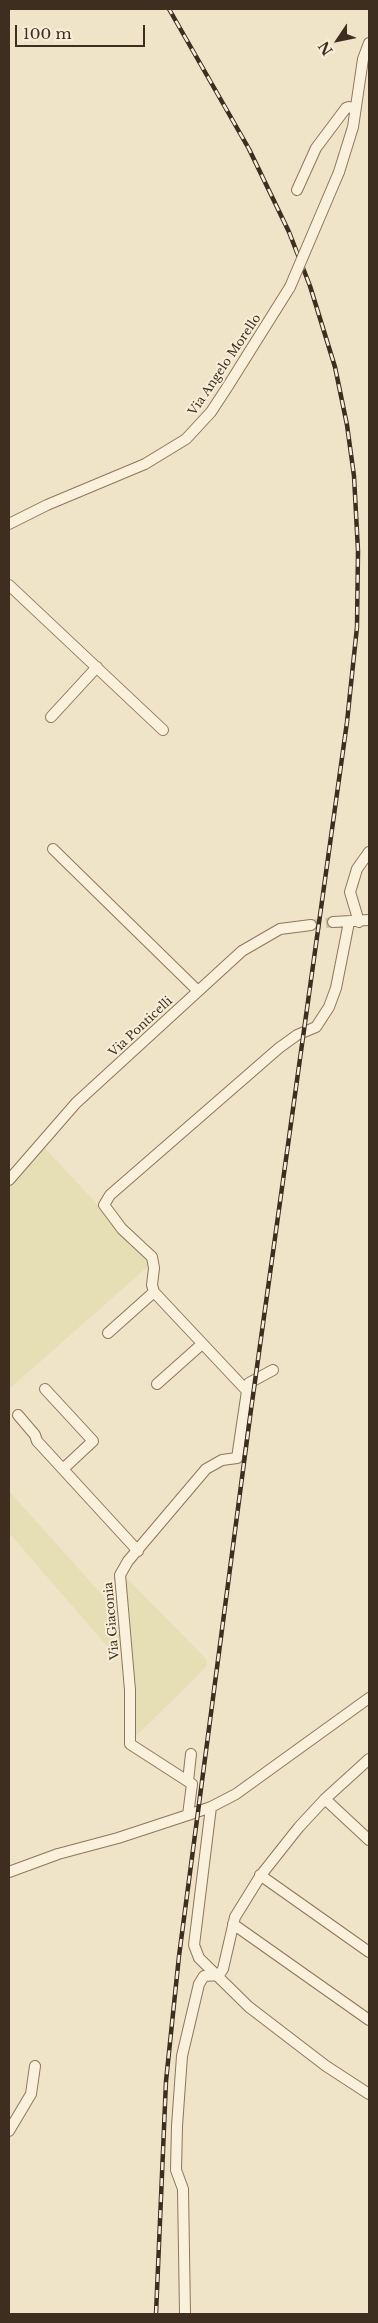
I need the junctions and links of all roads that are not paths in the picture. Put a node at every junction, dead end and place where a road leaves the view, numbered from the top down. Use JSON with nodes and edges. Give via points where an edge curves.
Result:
{"nodes":[{"id":1,"x":369,"y":43,"type":"edge"},
{"id":2,"x":355,"y":109,"type":"junction"},
{"id":3,"x":297,"y":190,"type":"dead end"},
{"id":4,"x":9,"y":524,"type":"edge"},
{"id":5,"x":9,"y":585,"type":"edge"},
{"id":6,"x":96,"y":667,"type":"junction"},
{"id":7,"x":51,"y":716,"type":"dead end"},
{"id":8,"x":163,"y":730,"type":"dead end"},
{"id":9,"x":53,"y":849,"type":"dead end"},
{"id":10,"x":369,"y":852,"type":"edge"},
{"id":11,"x":359,"y":921,"type":"edge"},
{"id":12,"x":333,"y":922,"type":"tunnel mouth"},
{"id":13,"x":311,"y":924,"type":"tunnel mouth"},
{"id":14,"x":198,"y":991,"type":"junction"},
{"id":15,"x":9,"y":1180,"type":"edge"},
{"id":16,"x":154,"y":1292,"type":"junction"},
{"id":17,"x":108,"y":1333,"type":"dead end"},
{"id":18,"x":202,"y":1344,"type":"junction"},
{"id":19,"x":272,"y":1370,"type":"dead end"},
{"id":20,"x":157,"y":1384,"type":"dead end"},
{"id":21,"x":45,"y":1388,"type":"dead end"},
{"id":22,"x":247,"y":1391,"type":"junction"},
{"id":23,"x":18,"y":1415,"type":"dead end"},
{"id":24,"x":63,"y":1469,"type":"junction"},
{"id":25,"x":138,"y":1551,"type":"junction"},
{"id":26,"x":369,"y":1698,"type":"edge"},
{"id":27,"x":191,"y":1754,"type":"dead end"},
{"id":28,"x":369,"y":1759,"type":"edge"},
{"id":29,"x":188,"y":1781,"type":"junction"},
{"id":30,"x":325,"y":1799,"type":"junction"},
{"id":31,"x":211,"y":1807,"type":"junction"},
{"id":32,"x":188,"y":1815,"type":"junction"},
{"id":33,"x":369,"y":1840,"type":"edge"},
{"id":34,"x":9,"y":1872,"type":"edge"},
{"id":35,"x":260,"y":1875,"type":"junction"},
{"id":36,"x":233,"y":1924,"type":"junction"},
{"id":37,"x":369,"y":1952,"type":"edge"},
{"id":38,"x":219,"y":1975,"type":"junction"},
{"id":39,"x":369,"y":2020,"type":"edge"},
{"id":40,"x":34,"y":2066,"type":"dead end"},
{"id":41,"x":369,"y":2094,"type":"edge"},
{"id":42,"x":9,"y":2131,"type":"edge"},
{"id":43,"x":185,"y":2314,"type":"edge"}],
"edges":[{"from":1,"to":2,"type":"street","via":[[363,59]]},
{"from":2,"to":3,"type":"street","via":[[346,108],[316,148]]},
{"from":2,"to":4,"type":"street","name":"Via Angelo Morello","bridge":true,"via":[[339,172],[290,287],[224,393],[202,422],[186,439],[146,464]]},
{"from":5,"to":6,"type":"street"},
{"from":6,"to":7,"type":"street"},
{"from":6,"to":8,"type":"street"},
{"from":9,"to":14,"type":"street"},
{"from":10,"to":11,"type":"street","via":[[357,869],[350,892]]},
{"from":11,"to":12,"type":"street"},
{"from":11,"to":16,"type":"street","via":[[336,988],[316,1026],[279,1048],[105,1202],[108,1213],[152,1257]]},
{"from":13,"to":14,"type":"street","name":"Via Ponticelli","via":[[280,929],[242,951]]},
{"from":14,"to":15,"type":"street","name":"Via Ponticelli","via":[[76,1103]]},
{"from":16,"to":17,"type":"street"},
{"from":16,"to":18,"type":"street"},
{"from":18,"to":20,"type":"street"},
{"from":18,"to":22,"type":"street"},
{"from":19,"to":22,"type":"street","via":[[249,1383]]},
{"from":21,"to":24,"type":"street","via":[[93,1441]]},
{"from":22,"to":25,"type":"street","name":"Via Giaconia","via":[[237,1458],[222,1460],[206,1469]]},
{"from":23,"to":24,"type":"street"},
{"from":24,"to":25,"type":"street"},
{"from":25,"to":29,"type":"street","name":"Via Giaconia","via":[[120,1575],[130,1682],[130,1744]]},
{"from":26,"to":31,"type":"street","via":[[236,1794]]},
{"from":27,"to":29,"type":"street"},
{"from":28,"to":30,"type":"street"},
{"from":29,"to":32,"type":"street","via":[[192,1784]]},
{"from":30,"to":33,"type":"street"},
{"from":30,"to":35,"type":"street"},
{"from":31,"to":32,"type":"street"},
{"from":31,"to":38,"type":"street","via":[[194,1945],[199,1958]]},
{"from":32,"to":34,"type":"street"},
{"from":35,"to":36,"type":"street"},
{"from":35,"to":37,"type":"street"},
{"from":36,"to":38,"type":"street","via":[[226,1959]]},
{"from":36,"to":39,"type":"street"},
{"from":38,"to":41,"type":"street","via":[[249,2008]]},
{"from":38,"to":43,"type":"street","via":[[210,1974],[201,1979],[182,2056],[176,2170],[183,2189]]},
{"from":40,"to":42,"type":"street","via":[[30,2094]]}]}
